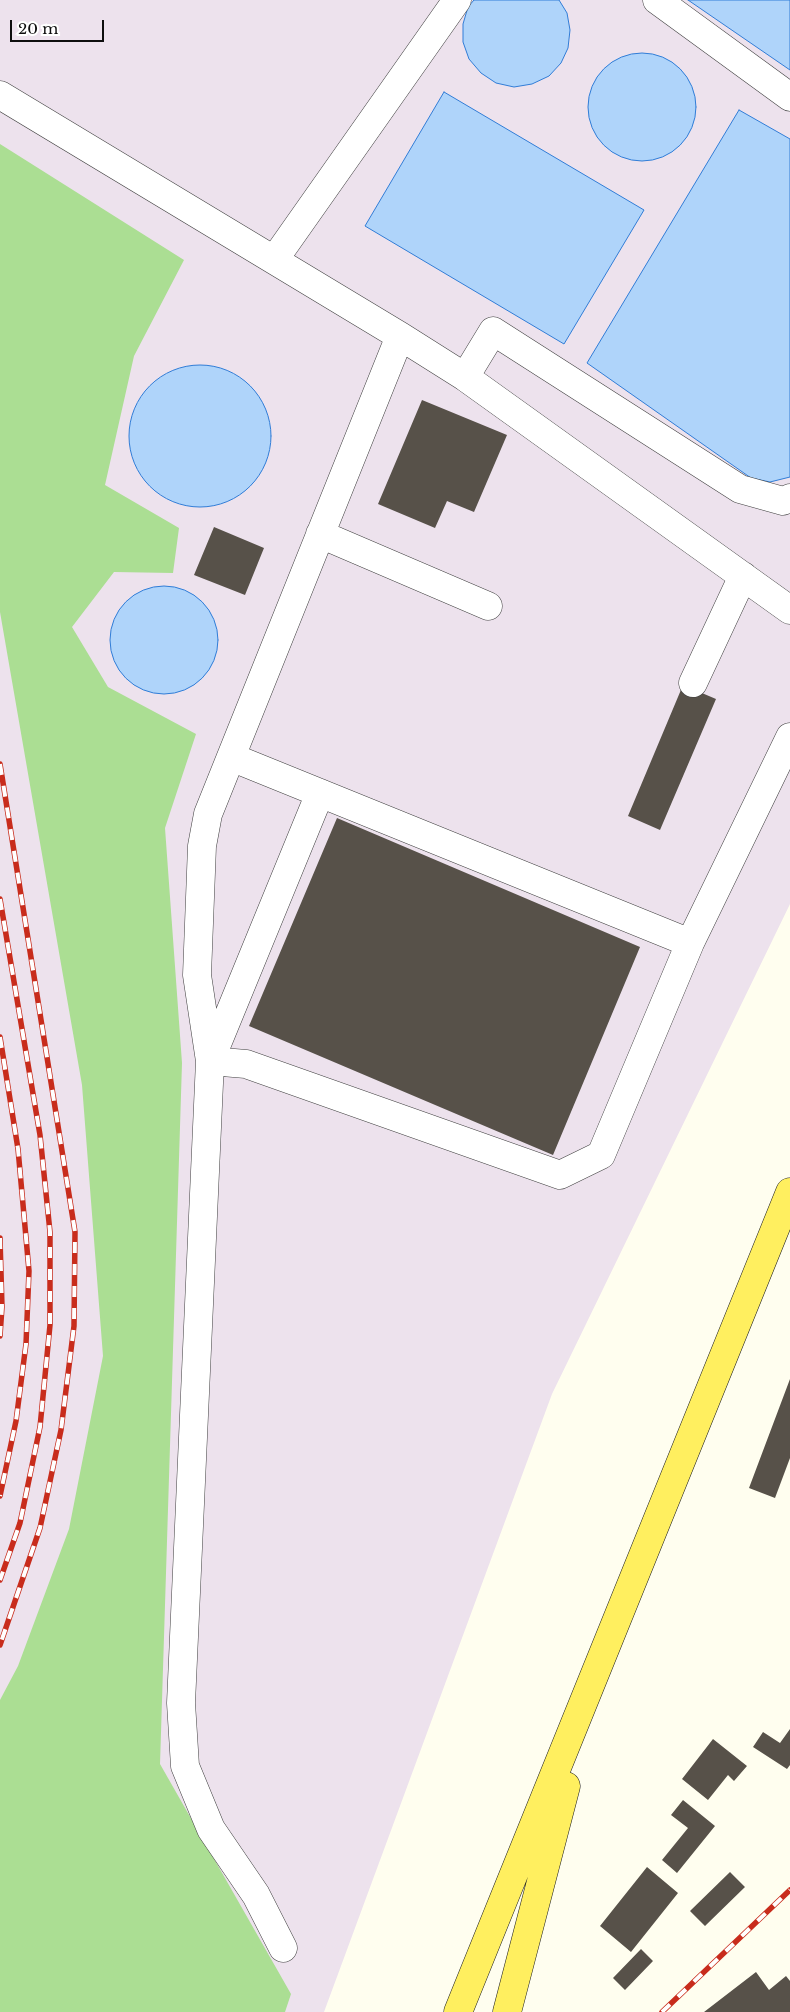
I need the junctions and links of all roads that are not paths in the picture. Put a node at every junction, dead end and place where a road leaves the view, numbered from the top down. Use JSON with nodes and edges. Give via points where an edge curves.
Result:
{"nodes":[{"id":1,"x":457,"y":0,"type":"edge"},
{"id":2,"x":657,"y":0,"type":"edge"},
{"id":3,"x":0,"y":95,"type":"edge"},
{"id":4,"x":790,"y":97,"type":"edge"},
{"id":5,"x":274,"y":260,"type":"junction"},
{"id":6,"x":400,"y":336,"type":"junction"},
{"id":7,"x":465,"y":377,"type":"junction"},
{"id":8,"x":790,"y":498,"type":"edge"},
{"id":9,"x":320,"y":534,"type":"junction"},
{"id":10,"x":743,"y":576,"type":"junction"},
{"id":11,"x":488,"y":606,"type":"dead end"},
{"id":12,"x":790,"y":610,"type":"edge"},
{"id":13,"x":693,"y":683,"type":"dead end"},
{"id":14,"x":790,"y":737,"type":"edge"},
{"id":15,"x":231,"y":757,"type":"junction"},
{"id":16,"x":320,"y":793,"type":"junction"},
{"id":17,"x":690,"y":943,"type":"junction"},
{"id":18,"x":210,"y":1062,"type":"junction"},
{"id":19,"x":790,"y":1192,"type":"edge"},
{"id":20,"x":593,"y":1682,"type":"junction"},
{"id":21,"x":283,"y":1948,"type":"dead end"},
{"id":22,"x":458,"y":2012,"type":"edge"},
{"id":23,"x":507,"y":2012,"type":"edge"}],
"edges":[{"from":1,"to":5,"type":"lane"},
{"from":2,"to":4,"type":"lane"},
{"from":3,"to":5,"type":"lane"},
{"from":5,"to":6,"type":"lane"},
{"from":6,"to":7,"type":"lane"},
{"from":6,"to":9,"type":"lane"},
{"from":7,"to":8,"type":"lane","via":[[493,331],[740,489],[783,501]]},
{"from":7,"to":10,"type":"lane"},
{"from":9,"to":11,"type":"lane"},
{"from":9,"to":15,"type":"lane"},
{"from":10,"to":12,"type":"lane"},
{"from":10,"to":13,"type":"lane"},
{"from":14,"to":17,"type":"lane"},
{"from":15,"to":16,"type":"lane"},
{"from":15,"to":18,"type":"lane","via":[[208,814],[202,846],[197,975]]},
{"from":16,"to":17,"type":"lane"},
{"from":16,"to":18,"type":"lane"},
{"from":17,"to":18,"type":"lane","via":[[601,1155],[560,1175],[246,1064]]},
{"from":18,"to":21,"type":"lane","via":[[181,1703],[185,1766],[210,1830],[256,1895]]},
{"from":19,"to":20,"type":"main road"},
{"from":20,"to":22,"type":"main road"},
{"from":20,"to":23,"type":"main road"}]}
